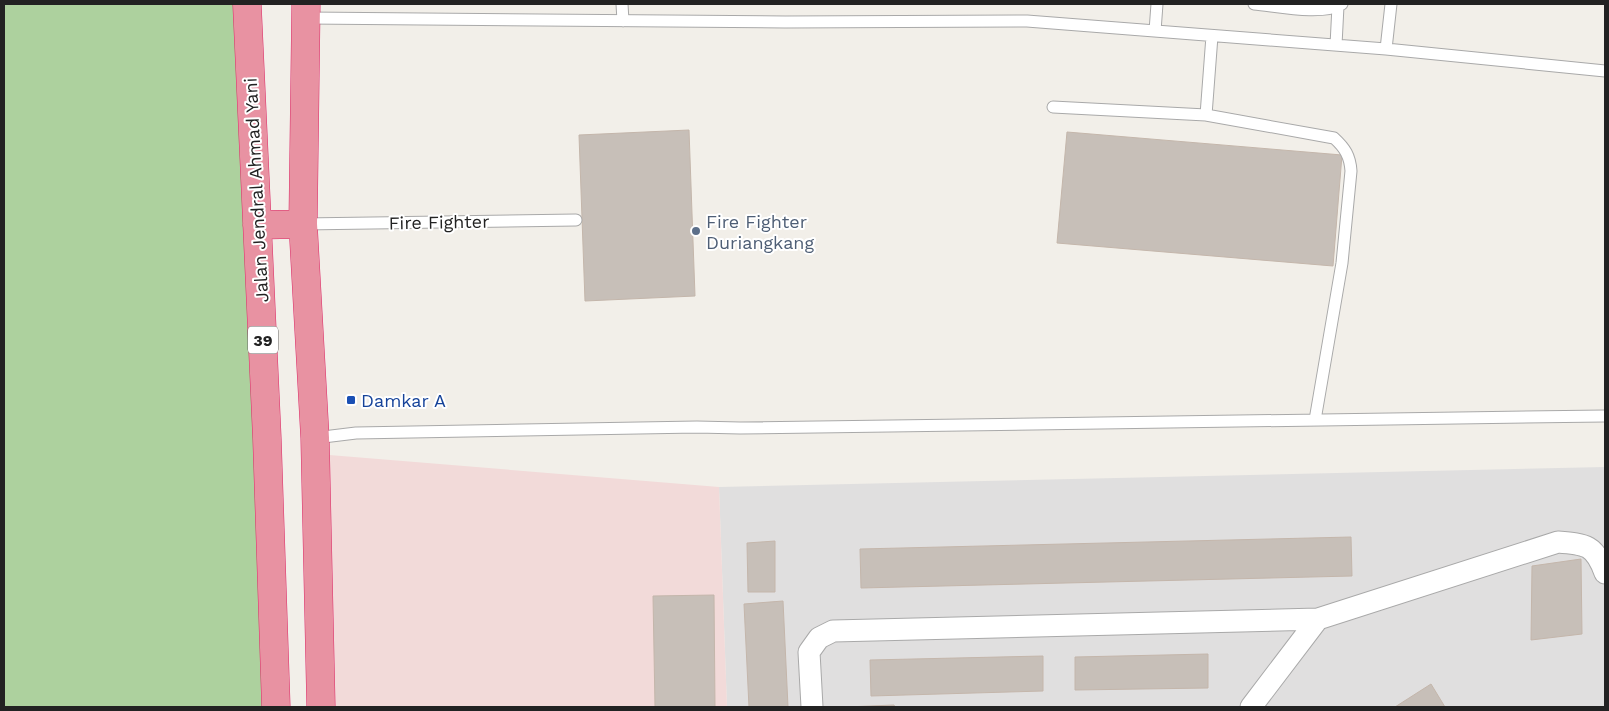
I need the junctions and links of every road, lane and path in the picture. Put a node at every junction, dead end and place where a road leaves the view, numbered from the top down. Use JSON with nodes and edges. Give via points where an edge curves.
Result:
{"nodes":[{"id":1,"x":247,"y":4,"type":"edge"},
{"id":2,"x":622,"y":4,"type":"edge"},
{"id":3,"x":1157,"y":4,"type":"edge"},
{"id":4,"x":1254,"y":4,"type":"edge"},
{"id":5,"x":1391,"y":4,"type":"edge"},
{"id":6,"x":1340,"y":5,"type":"edge"},
{"id":7,"x":306,"y":11,"type":"edge"},
{"id":8,"x":623,"y":21,"type":"junction"},
{"id":9,"x":1155,"y":31,"type":"junction"},
{"id":10,"x":1212,"y":36,"type":"junction"},
{"id":11,"x":1336,"y":45,"type":"junction"},
{"id":12,"x":1386,"y":49,"type":"junction"},
{"id":13,"x":1605,"y":71,"type":"edge"},
{"id":14,"x":1052,"y":107,"type":"dead end"},
{"id":15,"x":1206,"y":115,"type":"junction"},
{"id":16,"x":576,"y":220,"type":"dead end"},
{"id":17,"x":303,"y":224,"type":"junction"},
{"id":18,"x":257,"y":225,"type":"junction"},
{"id":19,"x":1605,"y":416,"type":"edge"},
{"id":20,"x":1315,"y":420,"type":"junction"},
{"id":21,"x":315,"y":438,"type":"junction"},
{"id":22,"x":1605,"y":573,"type":"edge"},
{"id":23,"x":1318,"y":619,"type":"junction"},
{"id":24,"x":276,"y":707,"type":"edge"},
{"id":25,"x":321,"y":707,"type":"edge"},
{"id":26,"x":812,"y":707,"type":"edge"},
{"id":27,"x":1251,"y":707,"type":"edge"}],
"edges":[{"from":1,"to":18,"type":"highway","name":"Jalan Jendral Ahmad Yani","number":"39"},
{"from":2,"to":8,"type":"lane"},
{"from":3,"to":9,"type":"lane"},
{"from":4,"to":6,"type":"lane","via":[[1318,10]]},
{"from":5,"to":12,"type":"lane"},
{"from":6,"to":11,"type":"lane"},
{"from":7,"to":8,"type":"lane"},
{"from":7,"to":17,"type":"highway"},
{"from":8,"to":9,"type":"lane","via":[[1027,21]]},
{"from":9,"to":10,"type":"lane"},
{"from":10,"to":11,"type":"lane"},
{"from":10,"to":15,"type":"lane"},
{"from":11,"to":12,"type":"lane"},
{"from":12,"to":13,"type":"lane"},
{"from":14,"to":15,"type":"lane"},
{"from":15,"to":20,"type":"lane","via":[[1334,138],[1350,161],[1342,263]]},
{"from":16,"to":17,"type":"lane","name":"Fire Fighter"},
{"from":17,"to":18,"type":"highway"},
{"from":17,"to":21,"type":"highway"},
{"from":18,"to":24,"type":"highway","name":"Jalan Jendral Ahmad Yani","number":"39"},
{"from":19,"to":20,"type":"lane"},
{"from":20,"to":21,"type":"lane","via":[[541,430],[356,434]]},
{"from":21,"to":25,"type":"highway"},
{"from":22,"to":23,"type":"street","via":[[1593,549],[1582,544],[1558,542]]},
{"from":23,"to":26,"type":"street","via":[[833,631],[819,638],[809,652]]},
{"from":23,"to":27,"type":"street"}]}
